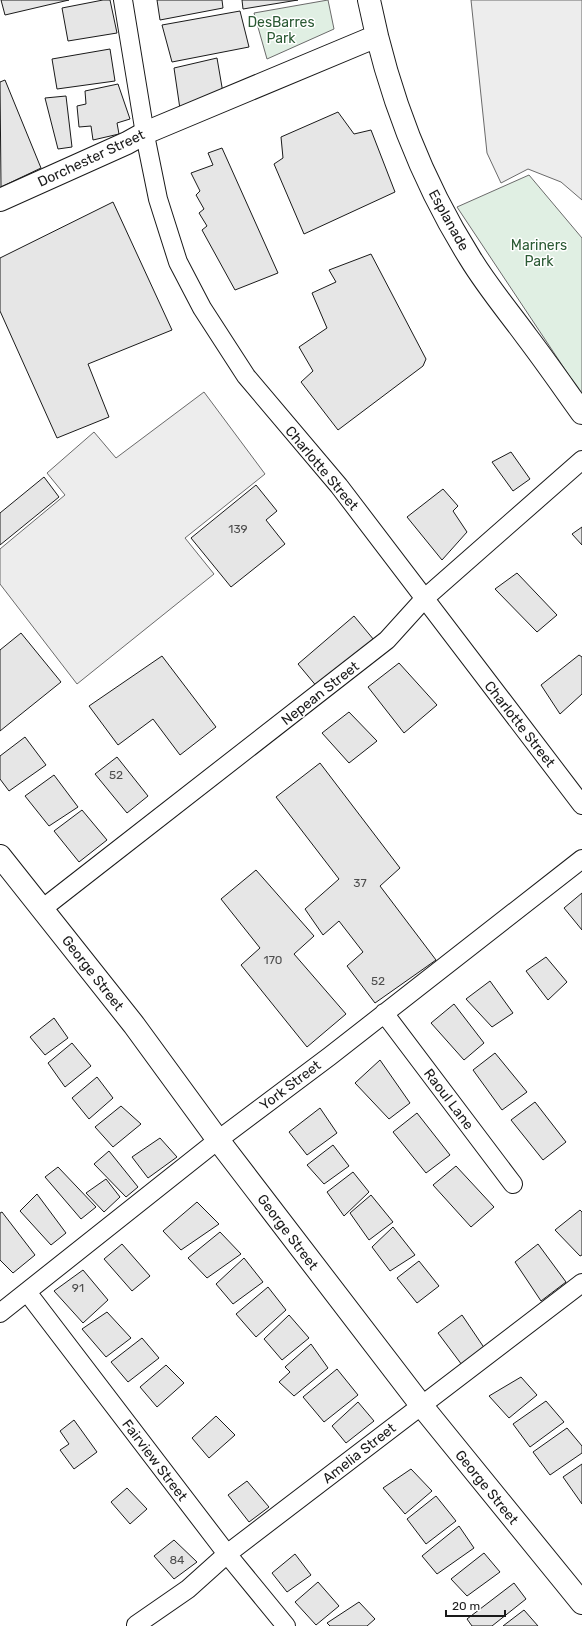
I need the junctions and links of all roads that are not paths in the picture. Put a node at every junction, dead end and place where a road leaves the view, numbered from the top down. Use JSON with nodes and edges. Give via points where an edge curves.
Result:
{"nodes":[{"id":1,"x":123,"y":0,"type":"edge"},
{"id":2,"x":369,"y":0,"type":"edge"},
{"id":3,"x":376,"y":36,"type":"junction"},
{"id":4,"x":145,"y":133,"type":"junction"},
{"id":5,"x":0,"y":200,"type":"edge"},
{"id":6,"x":582,"y":413,"type":"edge"},
{"id":7,"x":582,"y":460,"type":"edge"},
{"id":8,"x":425,"y":598,"type":"junction"},
{"id":9,"x":582,"y":805,"type":"edge"},
{"id":10,"x":0,"y":856,"type":"edge"},
{"id":11,"x":582,"y":859,"type":"edge"},
{"id":12,"x":42,"y":909,"type":"junction"},
{"id":13,"x":384,"y":1013,"type":"junction"},
{"id":14,"x":218,"y":1140,"type":"junction"},
{"id":15,"x":513,"y":1184,"type":"dead end"},
{"id":16,"x":582,"y":1283,"type":"edge"},
{"id":17,"x":27,"y":1292,"type":"junction"},
{"id":18,"x":0,"y":1313,"type":"edge"},
{"id":19,"x":421,"y":1405,"type":"junction"},
{"id":20,"x":227,"y":1554,"type":"junction"},
{"id":21,"x":582,"y":1603,"type":"edge"},
{"id":22,"x":136,"y":1625,"type":"dead end"},
{"id":23,"x":286,"y":1626,"type":"edge"}],
"edges":[{"from":1,"to":4,"type":"street","name":"Charlotte Street"},
{"from":2,"to":3,"type":"street","name":"Esplanade"},
{"from":3,"to":4,"type":"street","name":"Dorchester Street"},
{"from":3,"to":6,"type":"street","name":"Esplanade","via":[[408,133],[436,200],[489,286]]},
{"from":4,"to":5,"type":"street","name":"Dorchester Street"},
{"from":4,"to":8,"type":"street","name":"Charlotte Street","via":[[158,199],[178,262],[202,308],[246,376],[292,433],[340,486]]},
{"from":7,"to":8,"type":"street","name":"Nepean Street"},
{"from":8,"to":9,"type":"street","name":"Charlotte Street"},
{"from":8,"to":12,"type":"street","name":"Nepean Street","via":[[387,640]]},
{"from":10,"to":12,"type":"street","name":"George Street"},
{"from":11,"to":13,"type":"street","name":"York Street"},
{"from":12,"to":14,"type":"street","name":"George Street","via":[[134,1025]]},
{"from":13,"to":14,"type":"street","name":"York Street"},
{"from":13,"to":15,"type":"street","name":"Raoul Lane"},
{"from":14,"to":17,"type":"street","name":"York Street"},
{"from":14,"to":19,"type":"street","name":"George Street"},
{"from":16,"to":19,"type":"street","name":"Amelia Street"},
{"from":17,"to":18,"type":"street","name":"York Street"},
{"from":17,"to":20,"type":"street","name":"Fairview Street"},
{"from":19,"to":20,"type":"street","name":"Amelia Street"},
{"from":19,"to":21,"type":"street","name":"George Street"},
{"from":20,"to":22,"type":"street","name":"Amelia Street","via":[[188,1589]]},
{"from":20,"to":23,"type":"street","name":"Fairview Street"}]}
